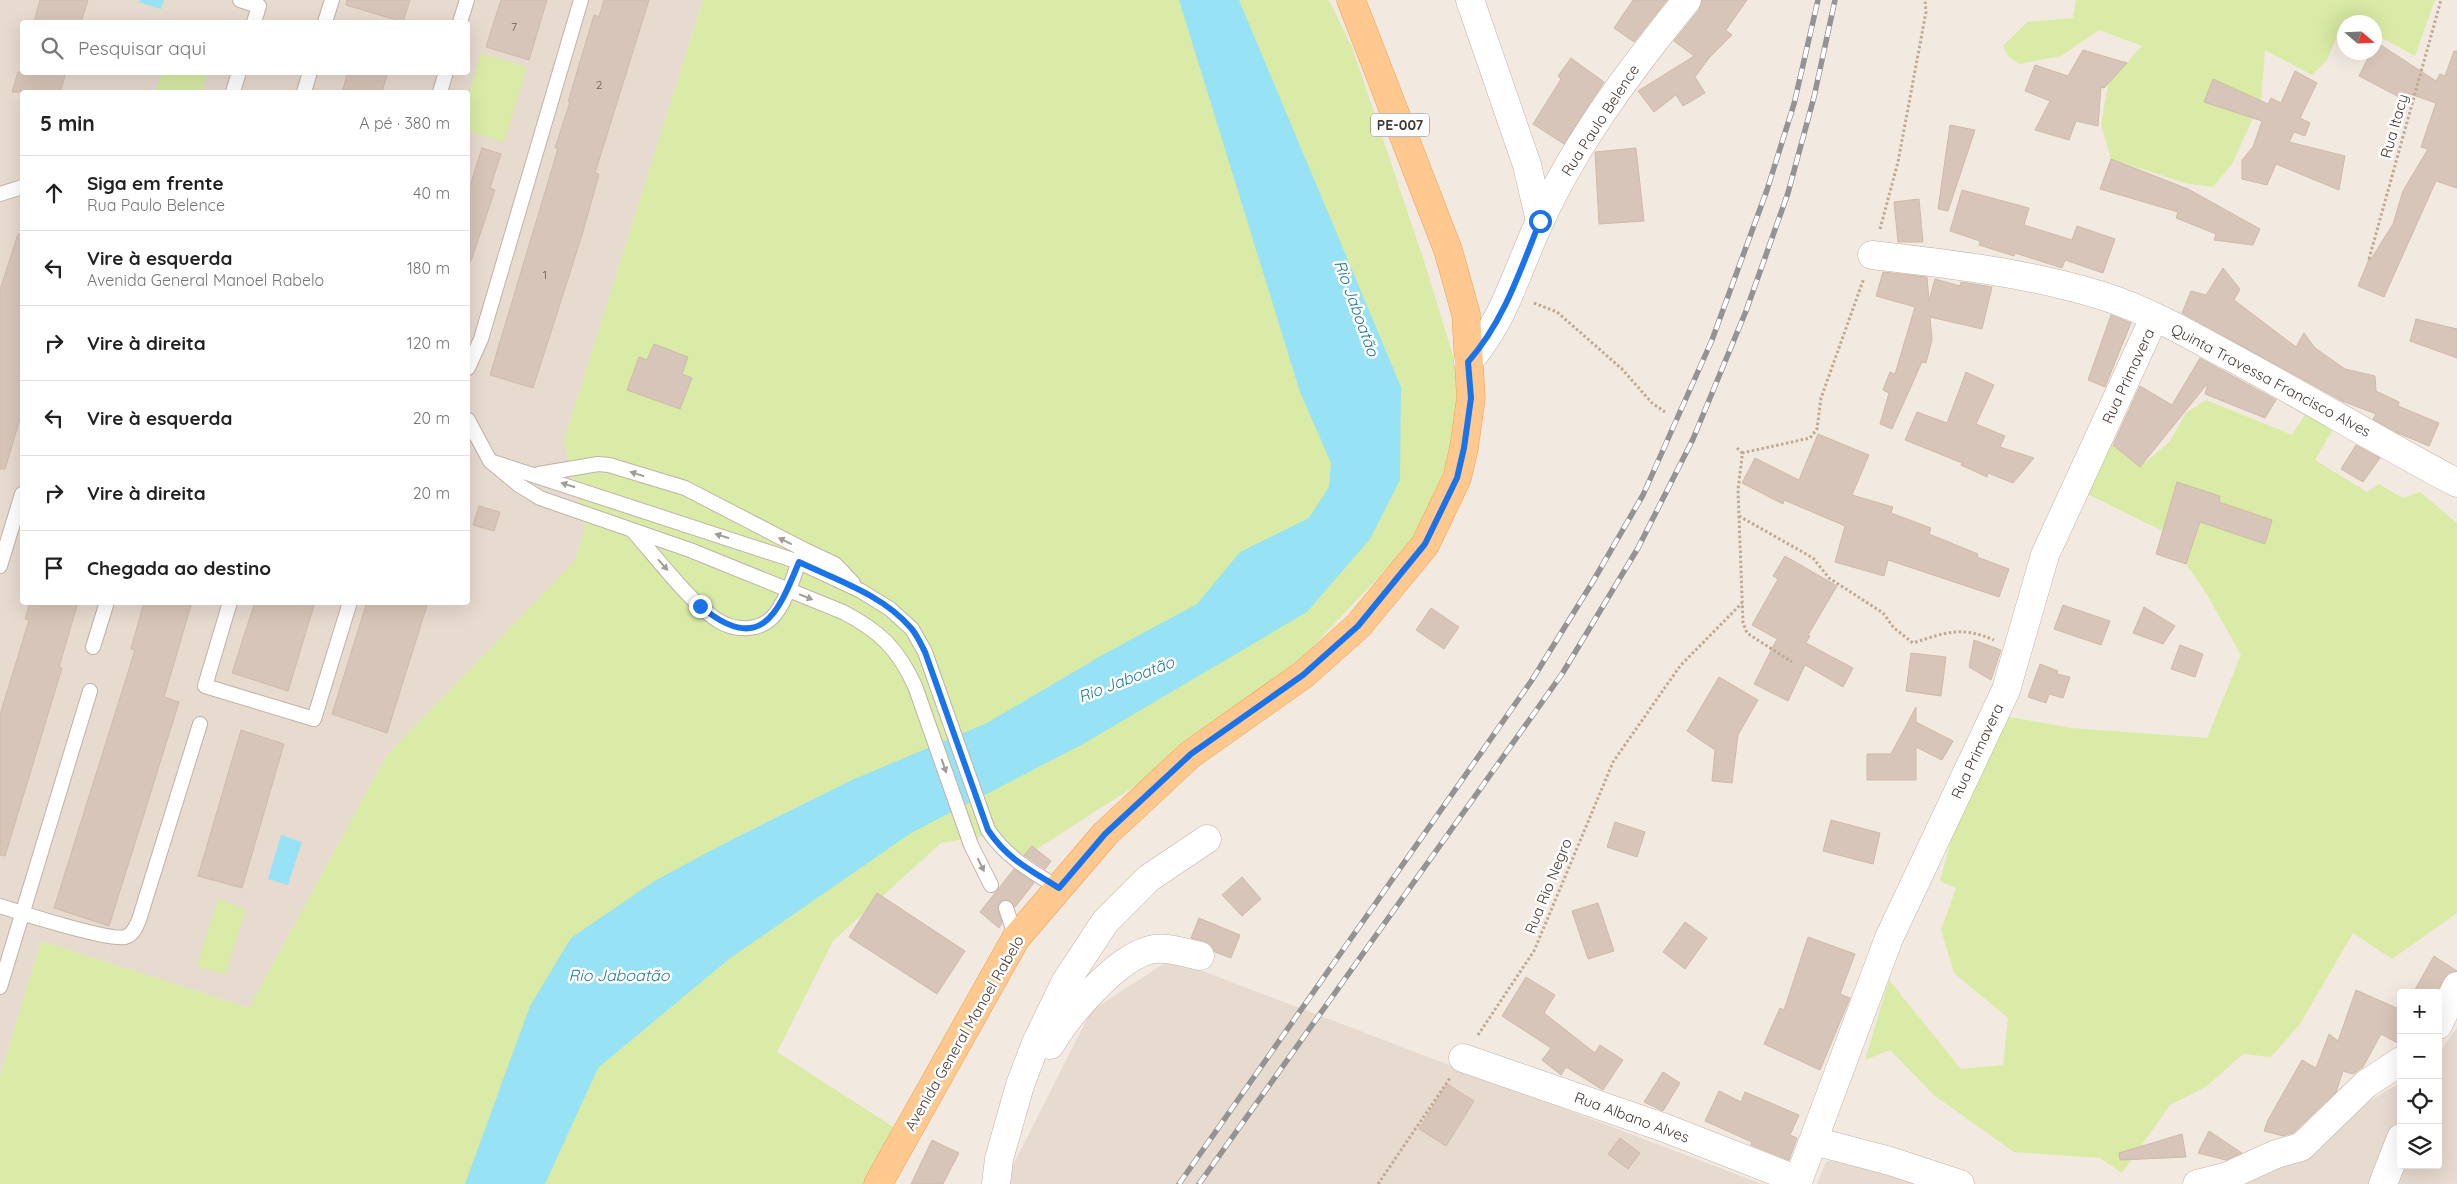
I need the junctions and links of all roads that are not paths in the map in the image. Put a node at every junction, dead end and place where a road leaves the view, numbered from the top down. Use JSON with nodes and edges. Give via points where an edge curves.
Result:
{"nodes":[{"id":1,"x":240,"y":0,"type":"edge"},
{"id":2,"x":332,"y":0,"type":"edge"},
{"id":3,"x":467,"y":0,"type":"edge"},
{"id":4,"x":582,"y":0,"type":"edge"},
{"id":5,"x":1351,"y":0,"type":"edge"},
{"id":6,"x":1470,"y":0,"type":"edge"},
{"id":7,"x":1686,"y":0,"type":"edge"},
{"id":8,"x":255,"y":20,"type":"edge"},
{"id":9,"x":326,"y":20,"type":"edge"},
{"id":10,"x":461,"y":20,"type":"edge"},
{"id":11,"x":238,"y":75,"type":"edge"},
{"id":12,"x":309,"y":75,"type":"edge"},
{"id":13,"x":445,"y":75,"type":"edge"},
{"id":14,"x":234,"y":90,"type":"edge"},
{"id":15,"x":305,"y":90,"type":"edge"},
{"id":16,"x":441,"y":90,"type":"edge"},
{"id":17,"x":20,"y":188,"type":"edge"},
{"id":18,"x":0,"y":194,"type":"edge"},
{"id":19,"x":1540,"y":221,"type":"junction"},
{"id":20,"x":1872,"y":256,"type":"dead end"},
{"id":21,"x":2154,"y":318,"type":"junction"},
{"id":22,"x":470,"y":359,"type":"edge"},
{"id":23,"x":1468,"y":362,"type":"junction"},
{"id":24,"x":470,"y":424,"type":"edge"},
{"id":25,"x":490,"y":461,"type":"junction"},
{"id":26,"x":535,"y":474,"type":"junction"},
{"id":27,"x":2457,"y":483,"type":"edge"},
{"id":28,"x":20,"y":501,"type":"edge"},
{"id":29,"x":631,"y":528,"type":"junction"},
{"id":30,"x":801,"y":556,"type":"junction"},
{"id":31,"x":0,"y":566,"type":"edge"},
{"id":32,"x":788,"y":590,"type":"junction"},
{"id":33,"x":106,"y":605,"type":"edge"},
{"id":34,"x":229,"y":605,"type":"edge"},
{"id":35,"x":349,"y":605,"type":"edge"},
{"id":36,"x":93,"y":647,"type":"dead end"},
{"id":37,"x":90,"y":691,"type":"dead end"},
{"id":38,"x":200,"y":724,"type":"dead end"},
{"id":39,"x":1207,"y":839,"type":"dead end"},
{"id":40,"x":992,"y":885,"type":"dead end"},
{"id":41,"x":1059,"y":888,"type":"junction"},
{"id":42,"x":0,"y":906,"type":"edge"},
{"id":43,"x":1006,"y":908,"type":"dead end"},
{"id":44,"x":23,"y":913,"type":"junction"},
{"id":45,"x":1016,"y":938,"type":"junction"},
{"id":46,"x":1200,"y":956,"type":"dead end"},
{"id":47,"x":2457,"y":986,"type":"edge"},
{"id":48,"x":0,"y":987,"type":"edge"},
{"id":49,"x":2442,"y":1017,"type":"edge"},
{"id":50,"x":1463,"y":1058,"type":"road end"},
{"id":51,"x":2397,"y":1064,"type":"edge"},
{"id":52,"x":1010,"y":1120,"type":"junction"},
{"id":53,"x":1814,"y":1141,"type":"junction"},
{"id":54,"x":2397,"y":1148,"type":"edge"},
{"id":55,"x":1797,"y":1182,"type":"edge"},
{"id":56,"x":878,"y":1184,"type":"edge"},
{"id":57,"x":996,"y":1184,"type":"edge"},
{"id":58,"x":1960,"y":1184,"type":"edge"},
{"id":59,"x":2197,"y":1184,"type":"edge"},
{"id":60,"x":2383,"y":1184,"type":"edge"}],
"edges":[{"from":1,"to":8,"type":"lane","via":[[259,6]]},
{"from":2,"to":9,"type":"lane"},
{"from":3,"to":10,"type":"lane"},
{"from":4,"to":22,"type":"lane","via":[[481,339]]},
{"from":5,"to":23,"type":"main road","name":"Avenida General Manoel Rabelo","number":"PE-007","via":[[1448,250],[1466,314]]},
{"from":6,"to":19,"type":"street","via":[[1527,164]]},
{"from":7,"to":19,"type":"street","name":"Rua Paulo Belence","via":[[1612,96]]},
{"from":11,"to":14,"type":"lane"},
{"from":12,"to":15,"type":"lane"},
{"from":13,"to":16,"type":"lane"},
{"from":17,"to":18,"type":"lane"},
{"from":19,"to":23,"type":"street","name":"Rua Paulo Belence","via":[[1504,310]]},
{"from":20,"to":21,"type":"street","name":"Quinta Travessa Francisco Alves","via":[[1968,266],[2047,280],[2108,298]]},
{"from":21,"to":27,"type":"street","name":"Quinta Travessa Francisco Alves"},
{"from":21,"to":53,"type":"street","name":"Rua Primavera","via":[[2045,555],[2006,690],[1889,938]]},
{"from":23,"to":41,"type":"main road","name":"Avenida General Manoel Rabelo","number":"PE-007","via":[[1471,398],[1457,478],[1425,544],[1358,626],[1303,675],[1191,754],[1105,834]]},
{"from":24,"to":25,"type":"lane"},
{"from":25,"to":26,"type":"lane"},
{"from":25,"to":29,"type":"lane","via":[[540,498]]},
{"from":30,"to":26,"type":"lane","one_way":true},
{"from":30,"to":26,"type":"lane","one_way":true,"via":[[685,488],[609,465]]},
{"from":28,"to":31,"type":"lane"},
{"from":29,"to":32,"type":"lane"},
{"from":29,"to":32,"type":"lane","one_way":true,"via":[[700,606],[718,621],[735,628],[749,629],[763,624],[775,614]]},
{"from":30,"to":32,"type":"lane"},
{"from":30,"to":41,"type":"lane","via":[[890,609],[912,629],[925,652],[988,830],[1014,860]]},
{"from":32,"to":40,"type":"lane","one_way":true,"via":[[866,624],[888,642],[905,665],[972,845]]},
{"from":33,"to":36,"type":"lane"},
{"from":34,"to":35,"type":"lane","via":[[205,686],[314,720]]},
{"from":37,"to":44,"type":"lane"},
{"from":38,"to":44,"type":"lane","via":[[133,932],[126,937],[106,936]]},
{"from":39,"to":52,"type":"street","via":[[1149,878],[1105,922],[1066,983],[1036,1043]]},
{"from":41,"to":45,"type":"main road","name":"Avenida General Manoel Rabelo","number":"PE-007"},
{"from":42,"to":44,"type":"lane"},
{"from":43,"to":45,"type":"lane"},
{"from":44,"to":48,"type":"lane"},
{"from":45,"to":56,"type":"main road","name":"Avenida General Manoel Rabelo","number":"PE-007"},
{"from":46,"to":52,"type":"street","via":[[1177,950],[1153,950],[1126,964],[1093,989],[1065,1021]]},
{"from":47,"to":49,"type":"street"},
{"from":50,"to":55,"type":"street","name":"Rua Albano Alves","via":[[1664,1128]]},
{"from":51,"to":59,"type":"street","via":[[2366,1084],[2301,1147],[2276,1154],[2228,1176]]},
{"from":52,"to":57,"type":"street"},
{"from":53,"to":55,"type":"street","name":"Rua Primavera"},
{"from":53,"to":58,"type":"street"},
{"from":54,"to":60,"type":"street"}]}
